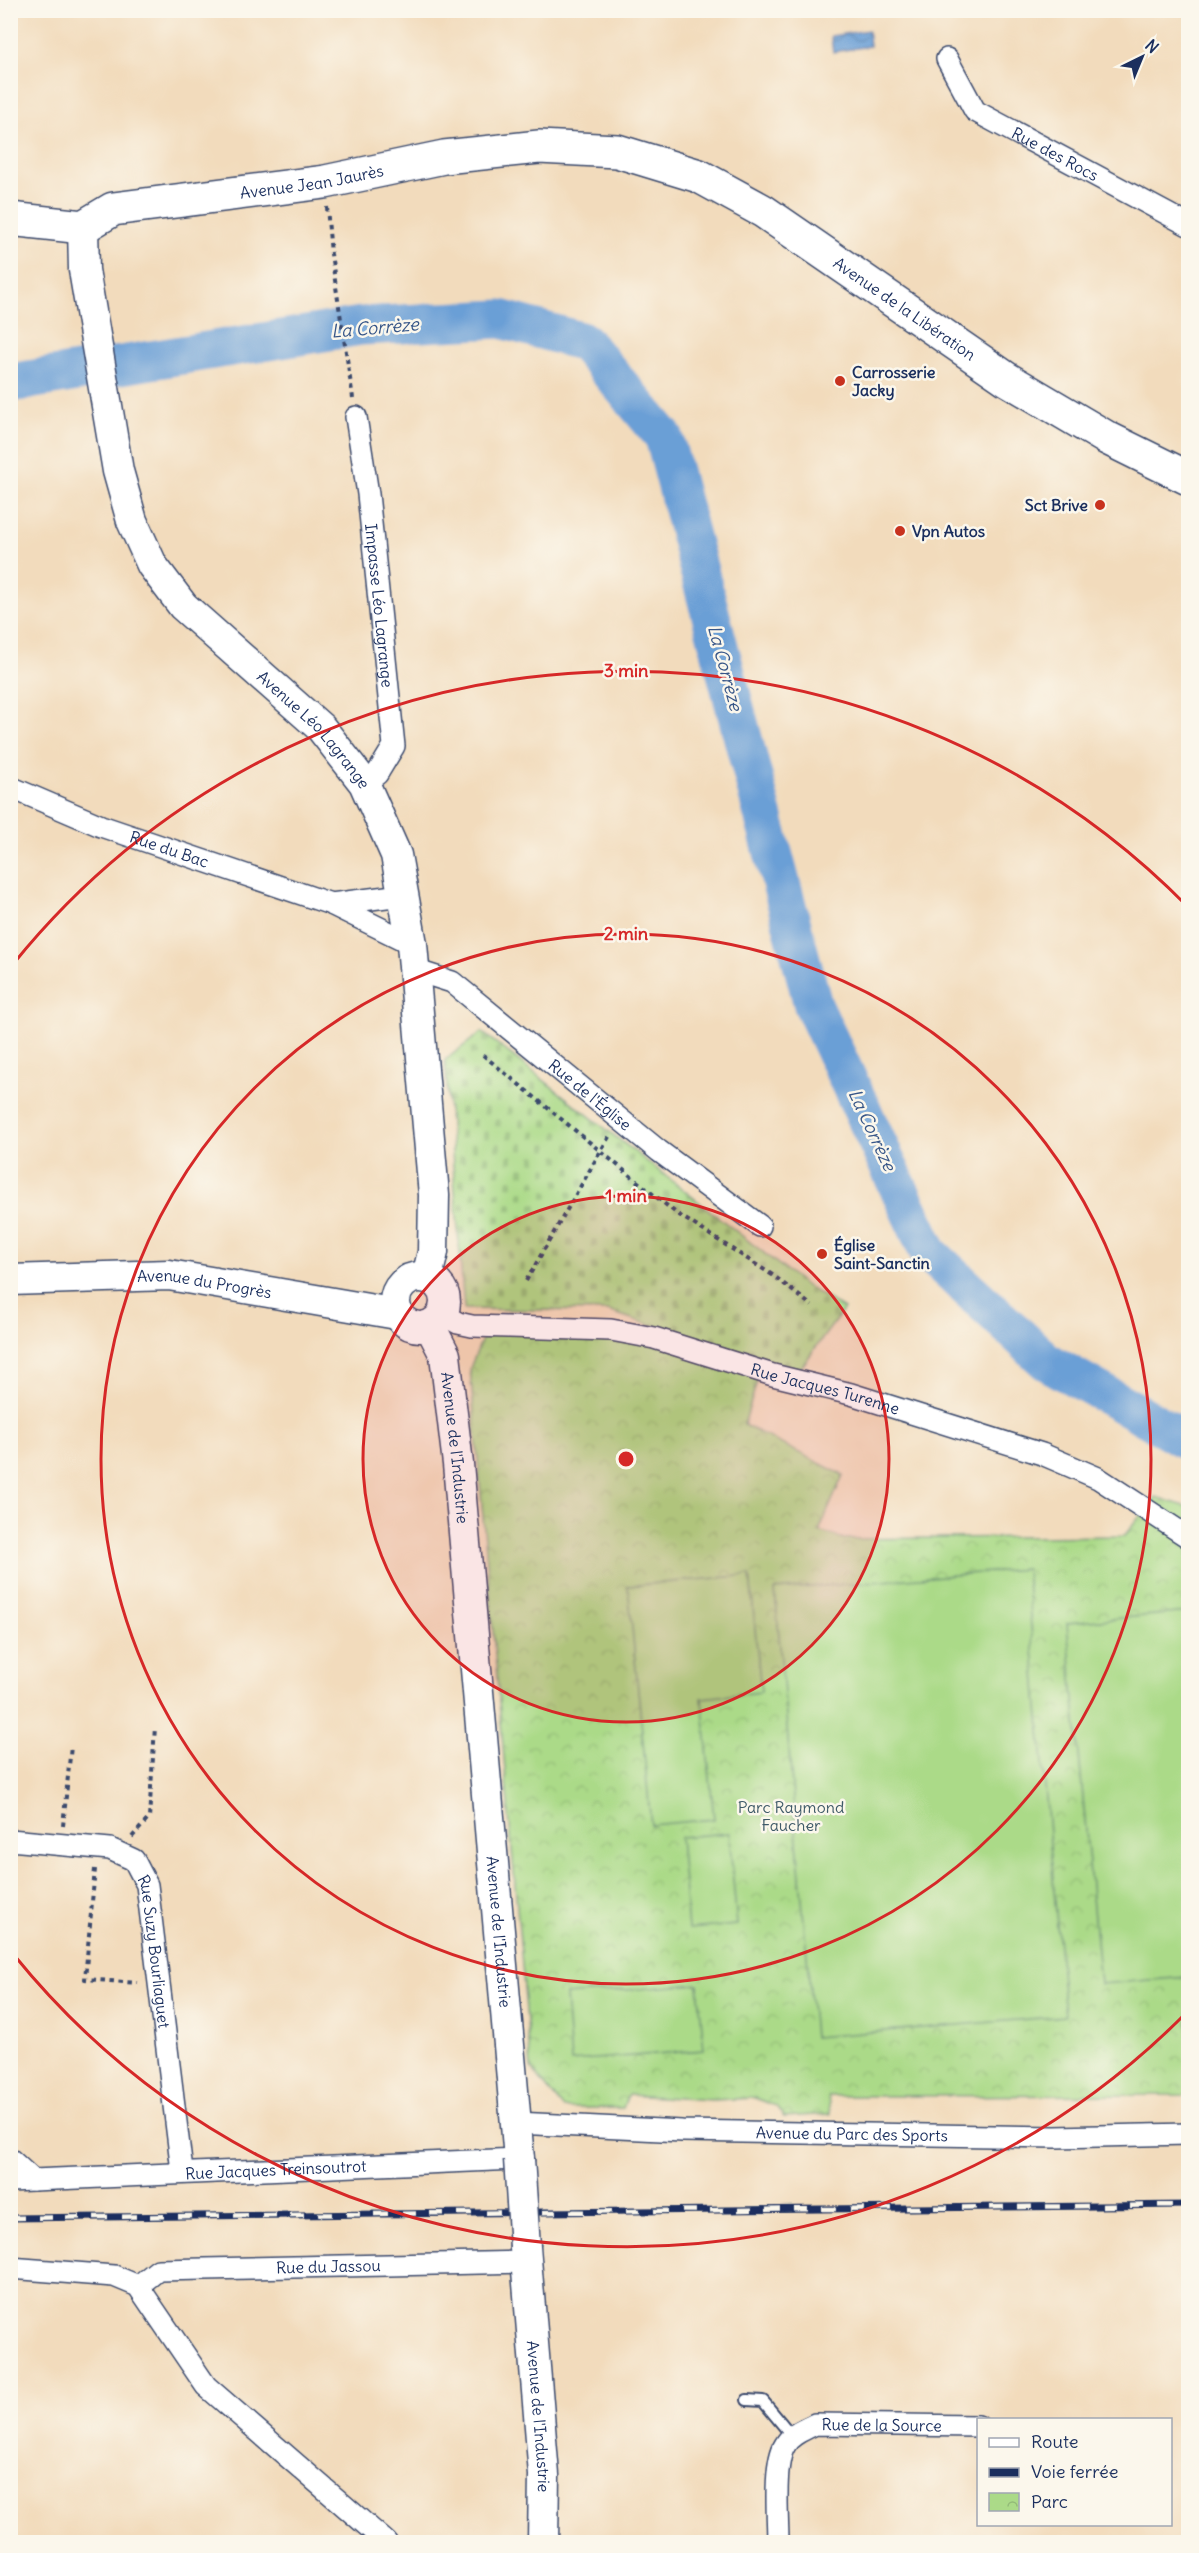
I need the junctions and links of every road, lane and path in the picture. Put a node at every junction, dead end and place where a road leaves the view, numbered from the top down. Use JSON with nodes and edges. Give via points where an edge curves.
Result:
{"nodes":[{"id":1,"x":947,"y":59,"type":"dead end"},
{"id":2,"x":617,"y":151,"type":"joint"},
{"id":3,"x":325,"y":182,"type":"junction"},
{"id":4,"x":10,"y":219,"type":"edge"},
{"id":5,"x":1188,"y":225,"type":"edge"},
{"id":6,"x":83,"y":227,"type":"junction"},
{"id":7,"x":351,"y":388,"type":"dead end"},
{"id":8,"x":356,"y":417,"type":"dead end"},
{"id":9,"x":1188,"y":478,"type":"edge"},
{"id":10,"x":364,"y":783,"type":"junction"},
{"id":11,"x":10,"y":787,"type":"edge"},
{"id":12,"x":402,"y":895,"type":"junction"},
{"id":13,"x":331,"y":904,"type":"junction"},
{"id":14,"x":413,"y":957,"type":"junction"},
{"id":15,"x":483,"y":1055,"type":"dead end"},
{"id":16,"x":622,"y":1121,"type":"junction"},
{"id":17,"x":600,"y":1152,"type":"junction"},
{"id":18,"x":760,"y":1226,"type":"dead end"},
{"id":19,"x":427,"y":1278,"type":"junction"},
{"id":20,"x":10,"y":1280,"type":"edge"},
{"id":21,"x":526,"y":1281,"type":"dead end"},
{"id":22,"x":812,"y":1306,"type":"dead end"},
{"id":23,"x":397,"y":1314,"type":"junction"},
{"id":24,"x":436,"y":1320,"type":"junction"},
{"id":25,"x":1188,"y":1537,"type":"edge"},
{"id":26,"x":156,"y":1727,"type":"dead end"},
{"id":27,"x":71,"y":1746,"type":"dead end"},
{"id":28,"x":10,"y":1840,"type":"edge"},
{"id":29,"x":62,"y":1844,"type":"junction"},
{"id":30,"x":97,"y":1848,"type":"junction"},
{"id":31,"x":119,"y":1853,"type":"junction"},
{"id":32,"x":159,"y":1984,"type":"junction"},
{"id":33,"x":516,"y":2123,"type":"junction"},
{"id":34,"x":1188,"y":2134,"type":"edge"},
{"id":35,"x":519,"y":2158,"type":"junction"},
{"id":36,"x":10,"y":2159,"type":"edge"},
{"id":37,"x":182,"y":2171,"type":"junction"},
{"id":38,"x":33,"y":2180,"type":"junction"},
{"id":39,"x":10,"y":2181,"type":"edge"},
{"id":40,"x":526,"y":2254,"type":"junction"},
{"id":41,"x":10,"y":2268,"type":"edge"},
{"id":42,"x":138,"y":2286,"type":"junction"},
{"id":43,"x":747,"y":2400,"type":"dead end"},
{"id":44,"x":977,"y":2426,"type":"edge"},
{"id":45,"x":792,"y":2436,"type":"junction"},
{"id":46,"x":386,"y":2542,"type":"edge"},
{"id":47,"x":543,"y":2542,"type":"edge"},
{"id":48,"x":778,"y":2542,"type":"edge"}],
"edges":[{"from":1,"to":5,"type":"street","name":"Rue des Rocs","via":[[975,111]]},
{"from":2,"to":3,"type":"main road","name":"Avenue Jean Jaurès","via":[[538,147],[444,157]]},
{"from":2,"to":9,"type":"main road","name":"Avenue de la Libération","via":[[699,176],[763,211],[1007,378],[1107,438]]},
{"from":3,"to":6,"type":"main road","name":"Avenue Jean Jaurès","via":[[113,210]]},
{"from":3,"to":7,"type":"path","via":[[331,254]]},
{"from":4,"to":6,"type":"main road"},
{"from":6,"to":10,"type":"main road","name":"Avenue Léo Lagrange","via":[[84,270],[118,471],[132,521],[152,565],[183,606],[321,728]]},
{"from":8,"to":10,"type":"street","name":"Impasse Léo Lagrange","via":[[368,494],[394,746],[377,774]]},
{"from":10,"to":12,"type":"main road","name":"Avenue Léo Lagrange","via":[[396,855]]},
{"from":11,"to":13,"type":"street","name":"Rue du Bac","via":[[101,826]]},
{"from":12,"to":13,"type":"street","name":"Rue du Bac"},
{"from":12,"to":14,"type":"main road","name":"Avenue Léo Lagrange"},
{"from":13,"to":14,"type":"street","name":"Rue du Bac"},
{"from":14,"to":16,"type":"street","name":"Rue de l'Église","via":[[452,982]]},
{"from":14,"to":19,"type":"main road","name":"Avenue Léo Lagrange","via":[[434,1196],[434,1252]]},
{"from":15,"to":17,"type":"path"},
{"from":16,"to":17,"type":"path"},
{"from":16,"to":18,"type":"street","name":"Rue de l'Église"},
{"from":17,"to":21,"type":"path"},
{"from":17,"to":22,"type":"path","via":[[676,1213],[774,1276]]},
{"from":19,"to":23,"type":"main road","via":[[410,1278],[398,1289],[394,1305]]},
{"from":19,"to":24,"type":"main road","via":[[443,1292],[445,1307]]},
{"from":20,"to":23,"type":"main road","name":"Avenue du Progrès","via":[[169,1275]]},
{"from":23,"to":24,"type":"main road","via":[[407,1324],[422,1328]]},
{"from":24,"to":25,"type":"street","name":"Rue Jacques Turenne","via":[[472,1326],[611,1330],[654,1338],[773,1376],[851,1394],[1042,1454],[1098,1478]]},
{"from":24,"to":33,"type":"main road","name":"Avenue de l'Industrie","via":[[445,1355],[458,1464]]},
{"from":26,"to":31,"type":"path","via":[[149,1818]]},
{"from":27,"to":29,"type":"path"},
{"from":28,"to":29,"type":"street","name":"Rue Suzy Bourliaguet"},
{"from":29,"to":30,"type":"street","name":"Rue Suzy Bourliaguet"},
{"from":30,"to":31,"type":"street","name":"Rue Suzy Bourliaguet"},
{"from":30,"to":32,"type":"path","via":[[85,1979]]},
{"from":31,"to":32,"type":"street","name":"Rue Suzy Bourliaguet","via":[[134,1860],[147,1885]]},
{"from":32,"to":37,"type":"street","name":"Rue Suzy Bourliaguet"},
{"from":33,"to":34,"type":"street","name":"Avenue du Parc des Sports","via":[[682,2131],[985,2136]]},
{"from":33,"to":35,"type":"main road","name":"Avenue de l'Industrie"},
{"from":35,"to":37,"type":"street","name":"Rue Jacques Treinsoutrot"},
{"from":35,"to":40,"type":"main road","name":"Avenue de l'Industrie","bridge":true},
{"from":36,"to":38,"type":"street"},
{"from":37,"to":38,"type":"street","name":"Rue Jacques Treinsoutrot"},
{"from":38,"to":39,"type":"street","name":"Rue Jacques Treinsoutrot"},
{"from":40,"to":42,"type":"street","name":"Rue du Jassou","via":[[158,2270]]},
{"from":40,"to":47,"type":"main road","name":"Avenue de l'Industrie","via":[[544,2475]]},
{"from":41,"to":42,"type":"street","via":[[114,2276]]},
{"from":42,"to":46,"type":"street","via":[[206,2386]]},
{"from":43,"to":45,"type":"lane","via":[[763,2401]]},
{"from":44,"to":45,"type":"street","name":"Rue de la Source","via":[[815,2424]]},
{"from":45,"to":48,"type":"street","via":[[779,2461]]}]}
